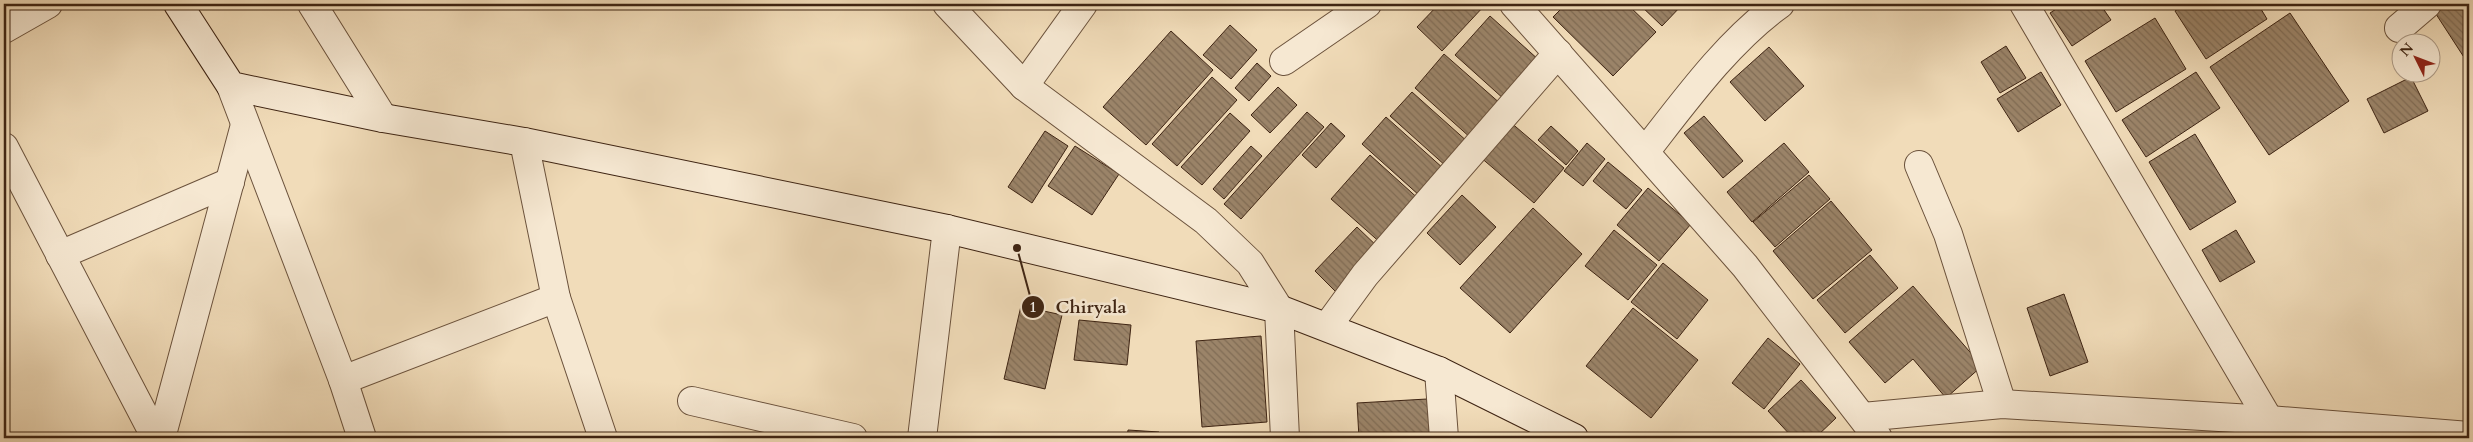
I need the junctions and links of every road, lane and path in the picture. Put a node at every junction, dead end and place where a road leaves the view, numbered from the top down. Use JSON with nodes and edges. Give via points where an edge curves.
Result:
{"nodes":[{"id":1,"x":48,"y":4,"type":"edge"},
{"id":2,"x":178,"y":4,"type":"edge"},
{"id":3,"x":312,"y":4,"type":"edge"},
{"id":4,"x":947,"y":4,"type":"edge"},
{"id":5,"x":1083,"y":4,"type":"edge"},
{"id":6,"x":1367,"y":4,"type":"edge"},
{"id":7,"x":1514,"y":4,"type":"edge"},
{"id":8,"x":2427,"y":4,"type":"edge"},
{"id":9,"x":2029,"y":5,"type":"edge"},
{"id":10,"x":1765,"y":8,"type":"edge"},
{"id":11,"x":2399,"y":28,"type":"dead end"},
{"id":12,"x":4,"y":29,"type":"edge"},
{"id":13,"x":1558,"y":53,"type":"junction"},
{"id":14,"x":1284,"y":61,"type":"dead end"},
{"id":15,"x":231,"y":86,"type":"junction"},
{"id":16,"x":1024,"y":86,"type":"junction"},
{"id":17,"x":383,"y":118,"type":"junction"},
{"id":18,"x":245,"y":125,"type":"junction"},
{"id":19,"x":524,"y":142,"type":"junction"},
{"id":20,"x":4,"y":147,"type":"edge"},
{"id":21,"x":1645,"y":152,"type":"junction"},
{"id":22,"x":1919,"y":165,"type":"dead end"},
{"id":23,"x":230,"y":182,"type":"junction"},
{"id":24,"x":947,"y":229,"type":"junction"},
{"id":25,"x":60,"y":255,"type":"junction"},
{"id":26,"x":556,"y":298,"type":"junction"},
{"id":27,"x":1278,"y":309,"type":"junction"},
{"id":28,"x":1327,"y":327,"type":"junction"},
{"id":29,"x":1439,"y":371,"type":"junction"},
{"id":30,"x":343,"y":380,"type":"junction"},
{"id":31,"x":692,"y":401,"type":"dead end"},
{"id":32,"x":2002,"y":404,"type":"junction"},
{"id":33,"x":1870,"y":428,"type":"edge"},
{"id":34,"x":2273,"y":429,"type":"edge"},
{"id":35,"x":2469,"y":436,"type":"edge"},
{"id":36,"x":156,"y":438,"type":"edge"},
{"id":37,"x":162,"y":438,"type":"edge"},
{"id":38,"x":362,"y":438,"type":"edge"},
{"id":39,"x":603,"y":438,"type":"edge"},
{"id":40,"x":854,"y":438,"type":"edge"},
{"id":41,"x":922,"y":438,"type":"edge"},
{"id":42,"x":1285,"y":438,"type":"edge"},
{"id":43,"x":1444,"y":438,"type":"edge"},
{"id":44,"x":1574,"y":438,"type":"edge"}],
"edges":[{"from":1,"to":12,"type":"street"},
{"from":2,"to":15,"type":"street"},
{"from":3,"to":17,"type":"street"},
{"from":4,"to":16,"type":"street"},
{"from":5,"to":16,"type":"street"},
{"from":6,"to":14,"type":"street"},
{"from":7,"to":13,"type":"street"},
{"from":8,"to":11,"type":"street"},
{"from":9,"to":34,"type":"street"},
{"from":10,"to":21,"type":"street"},
{"from":13,"to":21,"type":"street"},
{"from":13,"to":28,"type":"street","via":[[1365,275]]},
{"from":15,"to":17,"type":"street"},
{"from":15,"to":18,"type":"street"},
{"from":16,"to":27,"type":"street","via":[[1206,221],[1250,263]]},
{"from":17,"to":19,"type":"street"},
{"from":18,"to":23,"type":"street"},
{"from":18,"to":30,"type":"street"},
{"from":19,"to":24,"type":"street"},
{"from":19,"to":26,"type":"street"},
{"from":20,"to":25,"type":"street"},
{"from":21,"to":33,"type":"street","via":[[1745,266]]},
{"from":22,"to":32,"type":"street","via":[[1948,234]]},
{"from":23,"to":25,"type":"street"},
{"from":23,"to":37,"type":"street"},
{"from":24,"to":27,"type":"street"},
{"from":24,"to":41,"type":"street"},
{"from":25,"to":36,"type":"street"},
{"from":26,"to":30,"type":"street"},
{"from":26,"to":39,"type":"street"},
{"from":27,"to":28,"type":"street"},
{"from":27,"to":42,"type":"street"},
{"from":28,"to":29,"type":"street"},
{"from":29,"to":43,"type":"street"},
{"from":29,"to":44,"type":"street"},
{"from":30,"to":38,"type":"street"},
{"from":31,"to":40,"type":"street"},
{"from":32,"to":33,"type":"street"},
{"from":32,"to":34,"type":"street"},
{"from":34,"to":35,"type":"street"}]}
